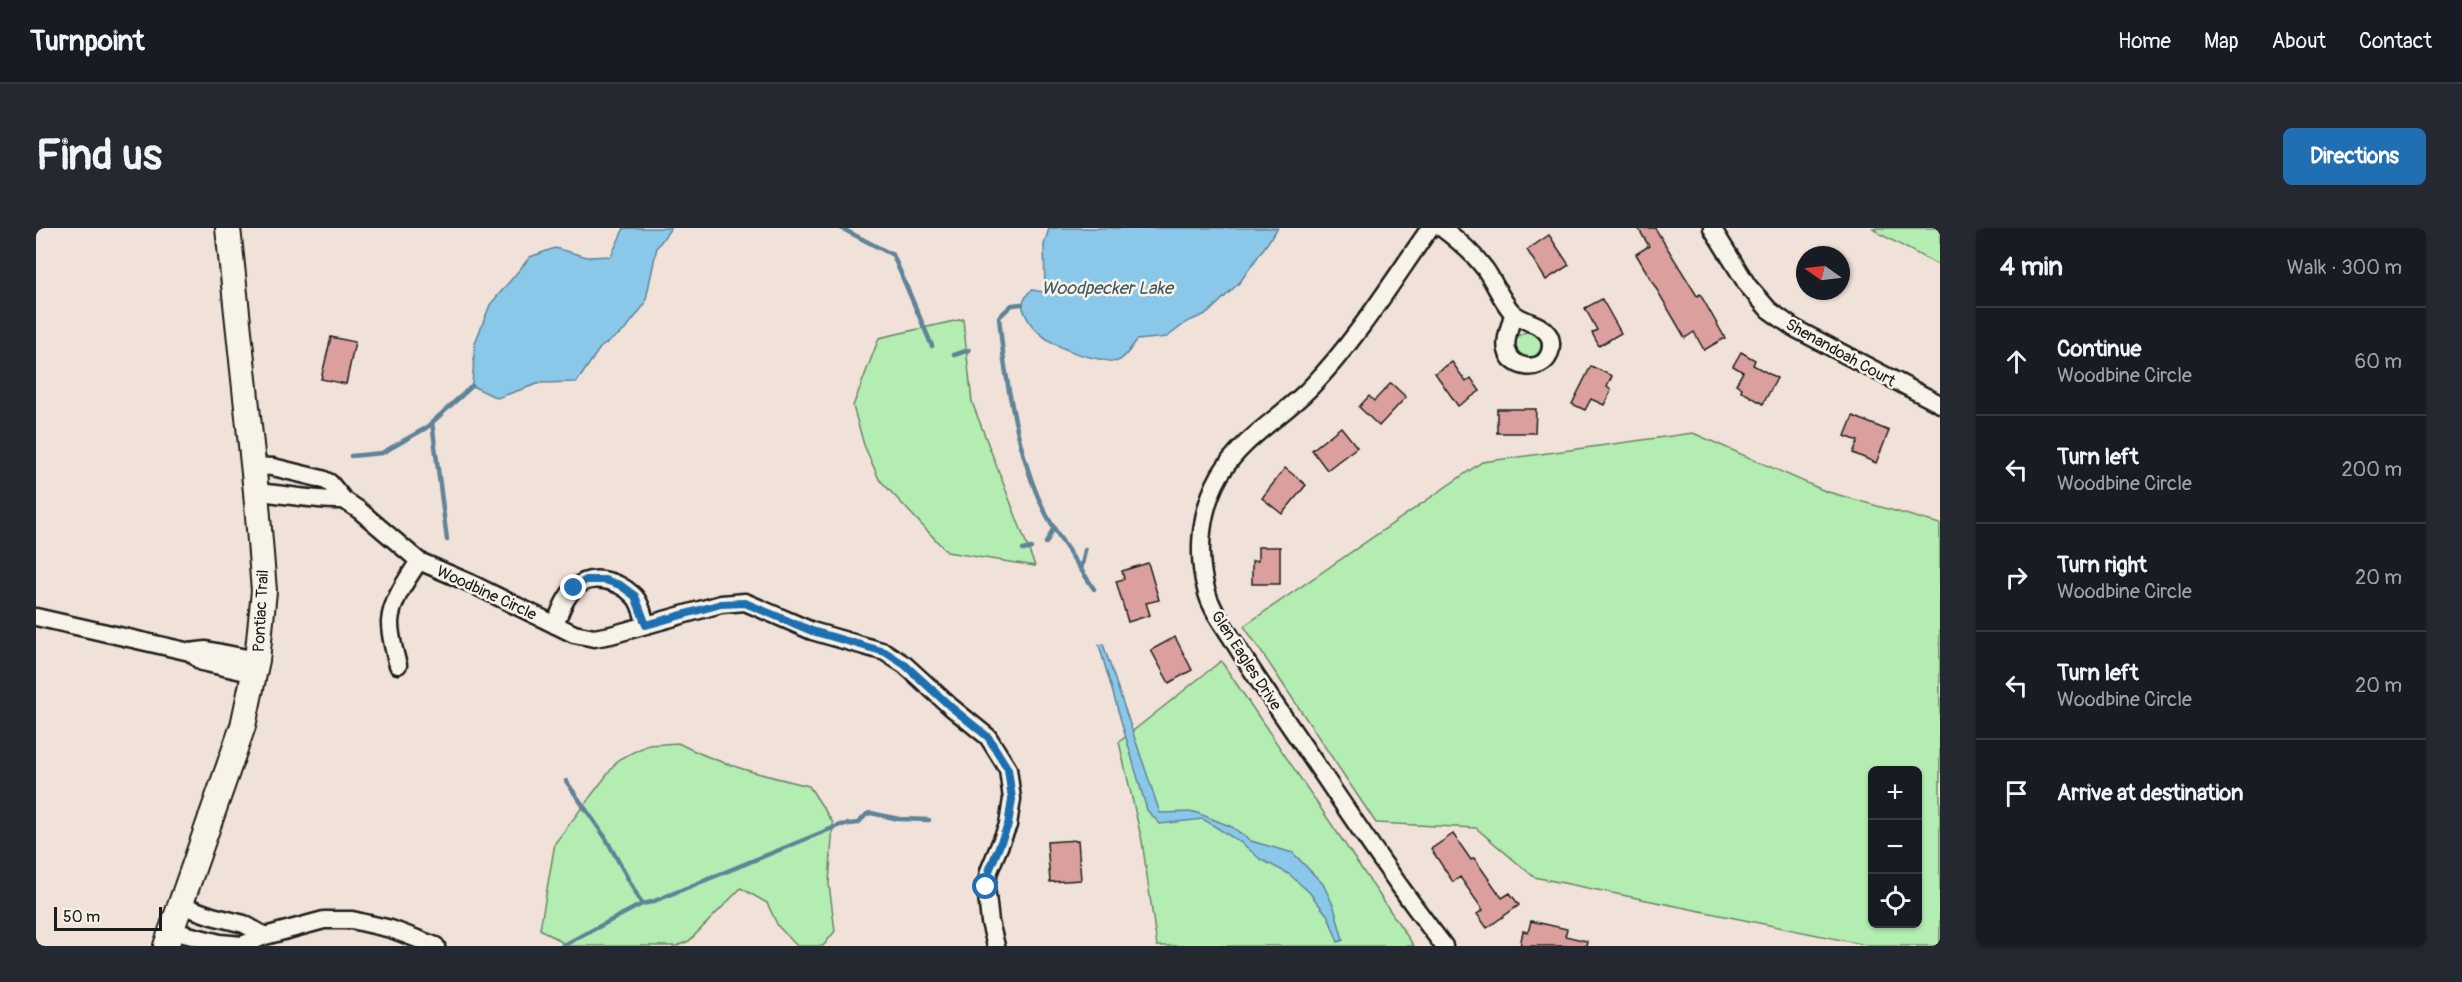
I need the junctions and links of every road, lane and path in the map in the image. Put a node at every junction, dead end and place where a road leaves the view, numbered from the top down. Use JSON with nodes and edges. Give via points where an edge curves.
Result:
{"nodes":[{"id":1,"x":228,"y":228,"type":"edge"},
{"id":2,"x":1430,"y":228,"type":"edge"},
{"id":3,"x":1442,"y":228,"type":"edge"},
{"id":4,"x":1712,"y":228,"type":"edge"},
{"id":5,"x":1513,"y":314,"type":"dead end"},
{"id":6,"x":1940,"y":404,"type":"edge"},
{"id":7,"x":253,"y":466,"type":"junction"},
{"id":8,"x":256,"y":492,"type":"junction"},
{"id":9,"x":344,"y":500,"type":"junction"},
{"id":10,"x":419,"y":561,"type":"junction"},
{"id":11,"x":36,"y":617,"type":"edge"},
{"id":12,"x":555,"y":625,"type":"junction"},
{"id":13,"x":646,"y":625,"type":"junction"},
{"id":14,"x":398,"y":665,"type":"dead end"},
{"id":15,"x":256,"y":667,"type":"junction"},
{"id":16,"x":181,"y":905,"type":"junction"},
{"id":17,"x":169,"y":938,"type":"edge"},
{"id":18,"x":274,"y":938,"type":"edge"},
{"id":19,"x":436,"y":946,"type":"edge"},
{"id":20,"x":996,"y":946,"type":"edge"},
{"id":21,"x":1444,"y":946,"type":"edge"}],
"edges":[{"from":1,"to":7,"type":"main road","name":"Pontiac Trail"},
{"from":2,"to":21,"type":"street","name":"Glen Eagles Drive","via":[[1341,354],[1310,389],[1255,435],[1227,465],[1207,508],[1201,537],[1206,589],[1213,608]]},
{"from":3,"to":5,"type":"street","via":[[1484,268]]},
{"from":4,"to":6,"type":"street","name":"Shenandoah Court","via":[[1748,286],[1769,310],[1794,328]]},
{"from":7,"to":8,"type":"main road","name":"Pontiac Trail"},
{"from":7,"to":9,"type":"street","name":"Woodbine Circle","via":[[322,479]]},
{"from":8,"to":9,"type":"street"},
{"from":8,"to":15,"type":"main road","name":"Pontiac Trail","via":[[264,591]]},
{"from":9,"to":10,"type":"street","name":"Woodbine Circle"},
{"from":10,"to":12,"type":"street","name":"Woodbine Circle"},
{"from":10,"to":14,"type":"street","name":"Woodbine Circle","via":[[401,589],[390,620]]},
{"from":11,"to":15,"type":"street","via":[[189,652],[206,650]]},
{"from":12,"to":13,"type":"street","name":"Woodbine Circle","via":[[594,638]]},
{"from":12,"to":13,"type":"street","name":"Woodbine Circle","via":[[574,588],[586,580],[605,580],[635,596]]},
{"from":13,"to":20,"type":"street","name":"Woodbine Circle","via":[[721,604],[745,603],[812,631],[885,652],[988,737],[1008,769],[1012,799],[1008,825],[986,887]]},
{"from":15,"to":16,"type":"main road","name":"Pontiac Trail","via":[[243,726]]},
{"from":16,"to":17,"type":"main road","name":"Pontiac Trail"},
{"from":16,"to":18,"type":"street","via":[[244,924]]},
{"from":17,"to":18,"type":"street","via":[[242,945]]},
{"from":18,"to":19,"type":"street","via":[[324,920],[352,920]]}]}
